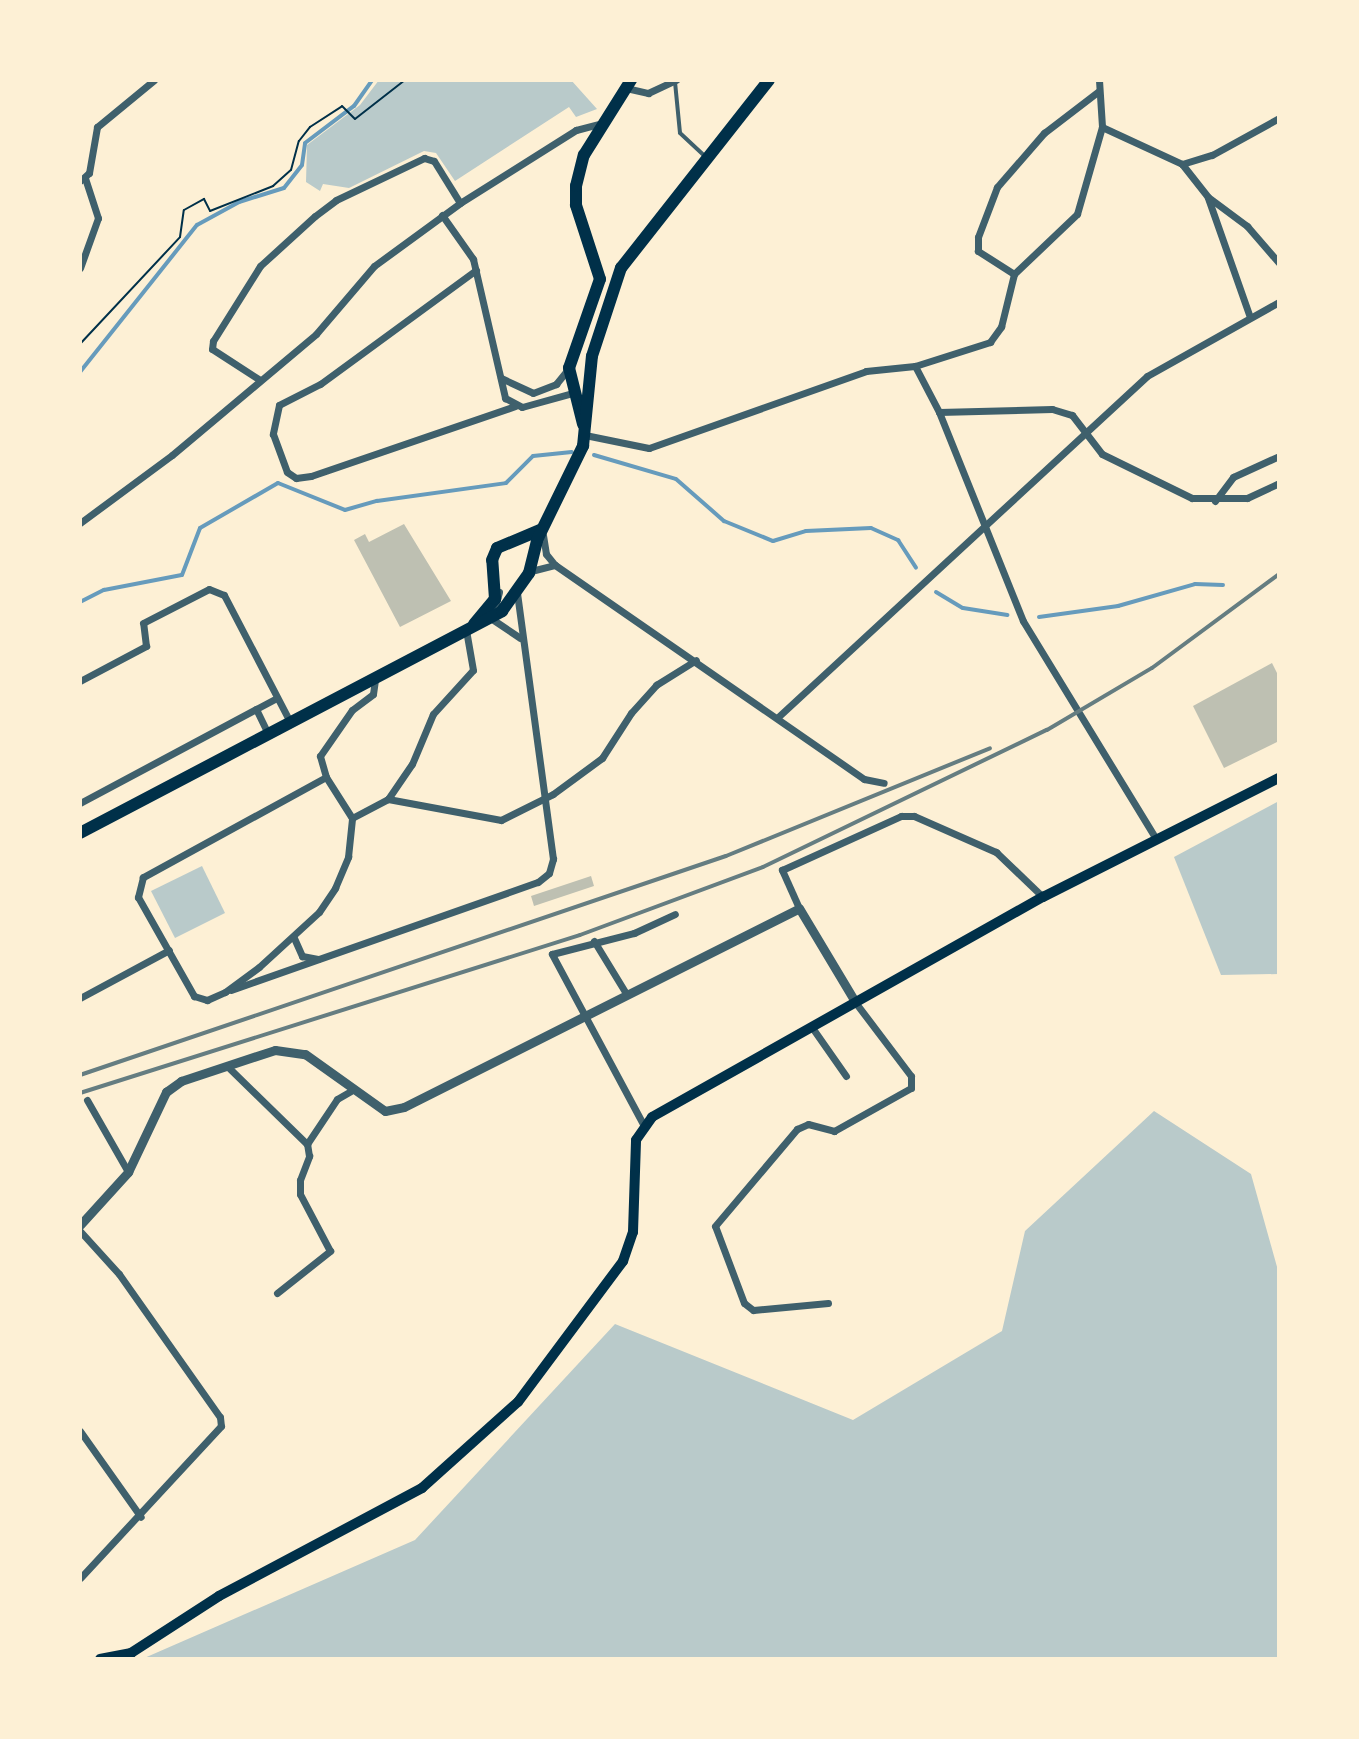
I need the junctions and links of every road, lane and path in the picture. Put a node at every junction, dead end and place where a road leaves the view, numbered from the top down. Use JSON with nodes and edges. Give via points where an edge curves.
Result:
{"nodes":[{"id":1,"x":154,"y":80,"type":"edge"},
{"id":2,"x":405,"y":80,"type":"edge"},
{"id":3,"x":676,"y":80,"type":"edge"},
{"id":4,"x":1099,"y":80,"type":"edge"},
{"id":5,"x":764,"y":81,"type":"edge"},
{"id":6,"x":628,"y":84,"type":"edge"},
{"id":7,"x":1099,"y":91,"type":"junction"},
{"id":8,"x":1279,"y":118,"type":"edge"},
{"id":9,"x":602,"y":123,"type":"junction"},
{"id":10,"x":1102,"y":127,"type":"junction"},
{"id":11,"x":708,"y":160,"type":"junction"},
{"id":12,"x":1182,"y":164,"type":"junction"},
{"id":13,"x":82,"y":179,"type":"edge"},
{"id":14,"x":1208,"y":197,"type":"junction"},
{"id":15,"x":460,"y":203,"type":"junction"},
{"id":16,"x":442,"y":215,"type":"junction"},
{"id":17,"x":1279,"y":263,"type":"edge"},
{"id":18,"x":80,"y":268,"type":"edge"},
{"id":19,"x":476,"y":270,"type":"junction"},
{"id":20,"x":1014,"y":274,"type":"junction"},
{"id":21,"x":617,"y":278,"type":"junction"},
{"id":22,"x":600,"y":279,"type":"junction"},
{"id":23,"x":1279,"y":302,"type":"edge"},
{"id":24,"x":1250,"y":317,"type":"junction"},
{"id":25,"x":80,"y":344,"type":"edge"},
{"id":26,"x":592,"y":356,"type":"junction"},
{"id":27,"x":915,"y":366,"type":"junction"},
{"id":28,"x":569,"y":368,"type":"junction"},
{"id":29,"x":501,"y":378,"type":"junction"},
{"id":30,"x":260,"y":380,"type":"junction"},
{"id":31,"x":572,"y":393,"type":"junction"},
{"id":32,"x":515,"y":406,"type":"junction"},
{"id":33,"x":939,"y":412,"type":"junction"},
{"id":34,"x":585,"y":435,"type":"junction"},
{"id":35,"x":1084,"y":438,"type":"junction"},
{"id":36,"x":1279,"y":456,"type":"edge"},
{"id":37,"x":1279,"y":483,"type":"edge"},
{"id":38,"x":1215,"y":501,"type":"junction"},
{"id":39,"x":80,"y":523,"type":"edge"},
{"id":40,"x":544,"y":525,"type":"junction"},
{"id":41,"x":983,"y":532,"type":"junction"},
{"id":42,"x":515,"y":542,"type":"junction"},
{"id":43,"x":529,"y":563,"type":"junction"},
{"id":44,"x":553,"y":563,"type":"junction"},
{"id":45,"x":496,"y":579,"type":"junction"},
{"id":46,"x":517,"y":592,"type":"junction"},
{"id":47,"x":518,"y":620,"type":"junction"},
{"id":48,"x":491,"y":622,"type":"junction"},
{"id":49,"x":468,"y":629,"type":"junction"},
{"id":50,"x":507,"y":629,"type":"junction"},
{"id":51,"x":520,"y":638,"type":"junction"},
{"id":52,"x":696,"y":660,"type":"junction"},
{"id":53,"x":375,"y":679,"type":"junction"},
{"id":54,"x":80,"y":681,"type":"edge"},
{"id":55,"x":277,"y":698,"type":"junction"},
{"id":56,"x":256,"y":709,"type":"junction"},
{"id":57,"x":778,"y":717,"type":"junction"},
{"id":58,"x":290,"y":722,"type":"junction"},
{"id":59,"x":268,"y":734,"type":"junction"},
{"id":60,"x":326,"y":777,"type":"junction"},
{"id":61,"x":1279,"y":778,"type":"edge"},
{"id":62,"x":884,"y":783,"type":"dead end"},
{"id":63,"x":544,"y":797,"type":"junction"},
{"id":64,"x":388,"y":799,"type":"junction"},
{"id":65,"x":80,"y":803,"type":"edge"},
{"id":66,"x":352,"y":818,"type":"junction"},
{"id":67,"x":80,"y":833,"type":"edge"},
{"id":68,"x":1156,"y":839,"type":"junction"},
{"id":69,"x":1043,"y":897,"type":"junction"},
{"id":70,"x":799,"y":908,"type":"junction"},
{"id":71,"x":675,"y":914,"type":"dead end"},
{"id":72,"x":294,"y":938,"type":"junction"},
{"id":73,"x":594,"y":941,"type":"junction"},
{"id":74,"x":169,"y":950,"type":"junction"},
{"id":75,"x":318,"y":959,"type":"junction"},
{"id":76,"x":225,"y":992,"type":"junction"},
{"id":77,"x":627,"y":995,"type":"junction"},
{"id":78,"x":80,"y":998,"type":"edge"},
{"id":79,"x":854,"y":1000,"type":"junction"},
{"id":80,"x":585,"y":1016,"type":"junction"},
{"id":81,"x":810,"y":1025,"type":"junction"},
{"id":82,"x":227,"y":1066,"type":"junction"},
{"id":83,"x":846,"y":1076,"type":"dead end"},
{"id":84,"x":351,"y":1091,"type":"junction"},
{"id":85,"x":87,"y":1100,"type":"dead end"},
{"id":86,"x":643,"y":1124,"type":"junction"},
{"id":87,"x":307,"y":1144,"type":"junction"},
{"id":88,"x":128,"y":1172,"type":"junction"},
{"id":89,"x":80,"y":1228,"type":"edge"},
{"id":90,"x":277,"y":1293,"type":"dead end"},
{"id":91,"x":828,"y":1303,"type":"dead end"},
{"id":92,"x":80,"y":1431,"type":"edge"},
{"id":93,"x":141,"y":1517,"type":"junction"},
{"id":94,"x":80,"y":1578,"type":"edge"},
{"id":95,"x":100,"y":1659,"type":"edge"}],
"edges":[{"from":1,"to":13,"type":"street","via":[[97,127]]},
{"from":2,"to":25,"type":"path","via":[[355,119],[344,108],[310,127],[299,141],[291,170],[273,186],[210,211],[204,199],[184,210],[180,237]]},
{"from":3,"to":6,"type":"street","via":[[648,93]]},
{"from":3,"to":11,"type":"lane","via":[[680,133]]},
{"from":4,"to":7,"type":"street"},
{"from":5,"to":11,"type":"main road"},
{"from":6,"to":9,"type":"main road"},
{"from":7,"to":10,"type":"street"},
{"from":7,"to":20,"type":"street","via":[[1044,133],[997,187],[978,251]]},
{"from":8,"to":12,"type":"street","via":[[1212,155]]},
{"from":9,"to":15,"type":"street","via":[[576,130]]},
{"from":9,"to":22,"type":"main road","via":[[584,155],[576,186],[576,205]]},
{"from":10,"to":12,"type":"street"},
{"from":10,"to":20,"type":"street","via":[[1077,214]]},
{"from":11,"to":21,"type":"main road","via":[[644,235]]},
{"from":12,"to":14,"type":"street"},
{"from":13,"to":18,"type":"street","via":[[98,218]]},
{"from":14,"to":17,"type":"street","via":[[1247,226]]},
{"from":14,"to":24,"type":"street"},
{"from":15,"to":16,"type":"street"},
{"from":15,"to":30,"type":"street","via":[[434,161],[424,158],[336,200],[315,216],[260,266],[213,341],[212,349]]},
{"from":16,"to":19,"type":"street"},
{"from":16,"to":30,"type":"street","via":[[374,266],[316,334]]},
{"from":19,"to":29,"type":"street"},
{"from":19,"to":32,"type":"street","via":[[320,384],[279,405],[273,434],[287,472],[296,478]]},
{"from":20,"to":27,"type":"street","via":[[1001,327],[990,342]]},
{"from":21,"to":22,"type":"main road","via":[[607,284]]},
{"from":21,"to":26,"type":"main road"},
{"from":22,"to":28,"type":"main road"},
{"from":23,"to":24,"type":"street"},
{"from":24,"to":35,"type":"street","via":[[1147,376]]},
{"from":26,"to":31,"type":"main road","via":[[582,383]]},
{"from":26,"to":34,"type":"main road"},
{"from":27,"to":33,"type":"street"},
{"from":27,"to":34,"type":"street","via":[[866,371],[649,448]]},
{"from":28,"to":29,"type":"street","via":[[556,384],[533,393]]},
{"from":28,"to":31,"type":"main road"},
{"from":29,"to":32,"type":"street","via":[[505,398]]},
{"from":30,"to":39,"type":"street"},
{"from":31,"to":32,"type":"street"},
{"from":31,"to":34,"type":"main road"},
{"from":33,"to":35,"type":"street","via":[[1052,409],[1072,415]]},
{"from":33,"to":41,"type":"street"},
{"from":34,"to":40,"type":"main road"},
{"from":35,"to":38,"type":"street","via":[[1102,454],[1179,492]]},
{"from":35,"to":41,"type":"street"},
{"from":36,"to":38,"type":"street","via":[[1233,477]]},
{"from":37,"to":38,"type":"street","via":[[1247,498]]},
{"from":40,"to":42,"type":"main road"},
{"from":40,"to":43,"type":"main road"},
{"from":40,"to":44,"type":"street","via":[[543,545]]},
{"from":41,"to":57,"type":"street"},
{"from":41,"to":68,"type":"street","via":[[1023,621]]},
{"from":42,"to":43,"type":"main road"},
{"from":42,"to":45,"type":"main road","via":[[497,548],[492,560]]},
{"from":43,"to":44,"type":"street"},
{"from":43,"to":44,"type":"street"},
{"from":43,"to":45,"type":"main road","via":[[505,581]]},
{"from":43,"to":46,"type":"main road"},
{"from":44,"to":52,"type":"street"},
{"from":45,"to":48,"type":"street","via":[[501,601]]},
{"from":45,"to":49,"type":"main road","via":[[492,606]]},
{"from":46,"to":47,"type":"street"},
{"from":46,"to":48,"type":"main road"},
{"from":47,"to":50,"type":"street"},
{"from":47,"to":51,"type":"street"},
{"from":48,"to":49,"type":"main road"},
{"from":48,"to":50,"type":"street"},
{"from":49,"to":53,"type":"main road"},
{"from":49,"to":64,"type":"street","via":[[473,670],[433,714],[412,764]]},
{"from":50,"to":51,"type":"street"},
{"from":51,"to":63,"type":"street"},
{"from":52,"to":57,"type":"street"},
{"from":52,"to":63,"type":"street","via":[[656,685],[602,758]]},
{"from":53,"to":58,"type":"main road"},
{"from":53,"to":60,"type":"street","via":[[373,694],[352,710],[325,744],[320,756]]},
{"from":54,"to":55,"type":"street","via":[[146,646],[143,623],[209,589],[224,595]]},
{"from":55,"to":56,"type":"street"},
{"from":55,"to":58,"type":"street"},
{"from":56,"to":59,"type":"street"},
{"from":56,"to":65,"type":"street"},
{"from":57,"to":62,"type":"street","via":[[864,779]]},
{"from":58,"to":59,"type":"main road"},
{"from":59,"to":67,"type":"main road"},
{"from":60,"to":66,"type":"street"},
{"from":60,"to":74,"type":"street","via":[[143,877],[138,897]]},
{"from":61,"to":68,"type":"main road"},
{"from":63,"to":64,"type":"street","via":[[501,820]]},
{"from":63,"to":75,"type":"street","via":[[553,859],[549,873],[538,882]]},
{"from":64,"to":66,"type":"street"},
{"from":66,"to":72,"type":"street","via":[[348,857],[335,888]]},
{"from":68,"to":69,"type":"main road"},
{"from":69,"to":70,"type":"street","via":[[996,852],[914,816],[901,816],[782,870]]},
{"from":69,"to":79,"type":"main road"},
{"from":70,"to":77,"type":"street"},
{"from":70,"to":79,"type":"street"},
{"from":71,"to":73,"type":"street","via":[[634,933]]},
{"from":72,"to":75,"type":"street","via":[[302,956]]},
{"from":72,"to":76,"type":"street"},
{"from":73,"to":77,"type":"street"},
{"from":73,"to":80,"type":"street","via":[[552,954]]},
{"from":74,"to":76,"type":"street","via":[[194,996],[207,1000]]},
{"from":74,"to":78,"type":"street"},
{"from":75,"to":76,"type":"street"},
{"from":77,"to":80,"type":"street"},
{"from":79,"to":81,"type":"main road"},
{"from":79,"to":91,"type":"street","via":[[911,1076],[911,1088],[834,1131],[808,1124],[797,1129],[715,1226],[744,1303],[753,1310]]},
{"from":80,"to":84,"type":"street","via":[[404,1107],[385,1111]]},
{"from":80,"to":86,"type":"street"},
{"from":81,"to":83,"type":"street"},
{"from":81,"to":86,"type":"main road"},
{"from":82,"to":84,"type":"street","via":[[292,1049]]},
{"from":82,"to":87,"type":"street"},
{"from":82,"to":88,"type":"street","via":[[181,1081],[166,1092]]},
{"from":84,"to":87,"type":"street","via":[[337,1099]]},
{"from":85,"to":88,"type":"street"},
{"from":86,"to":95,"type":"main road","via":[[636,1140],[633,1232],[623,1261],[518,1402],[422,1488],[219,1596],[131,1653]]},
{"from":87,"to":90,"type":"street","via":[[300,1194],[330,1251]]},
{"from":88,"to":89,"type":"street"},
{"from":89,"to":93,"type":"street","via":[[220,1417],[221,1426]]},
{"from":92,"to":93,"type":"street"},
{"from":93,"to":94,"type":"street"}]}
